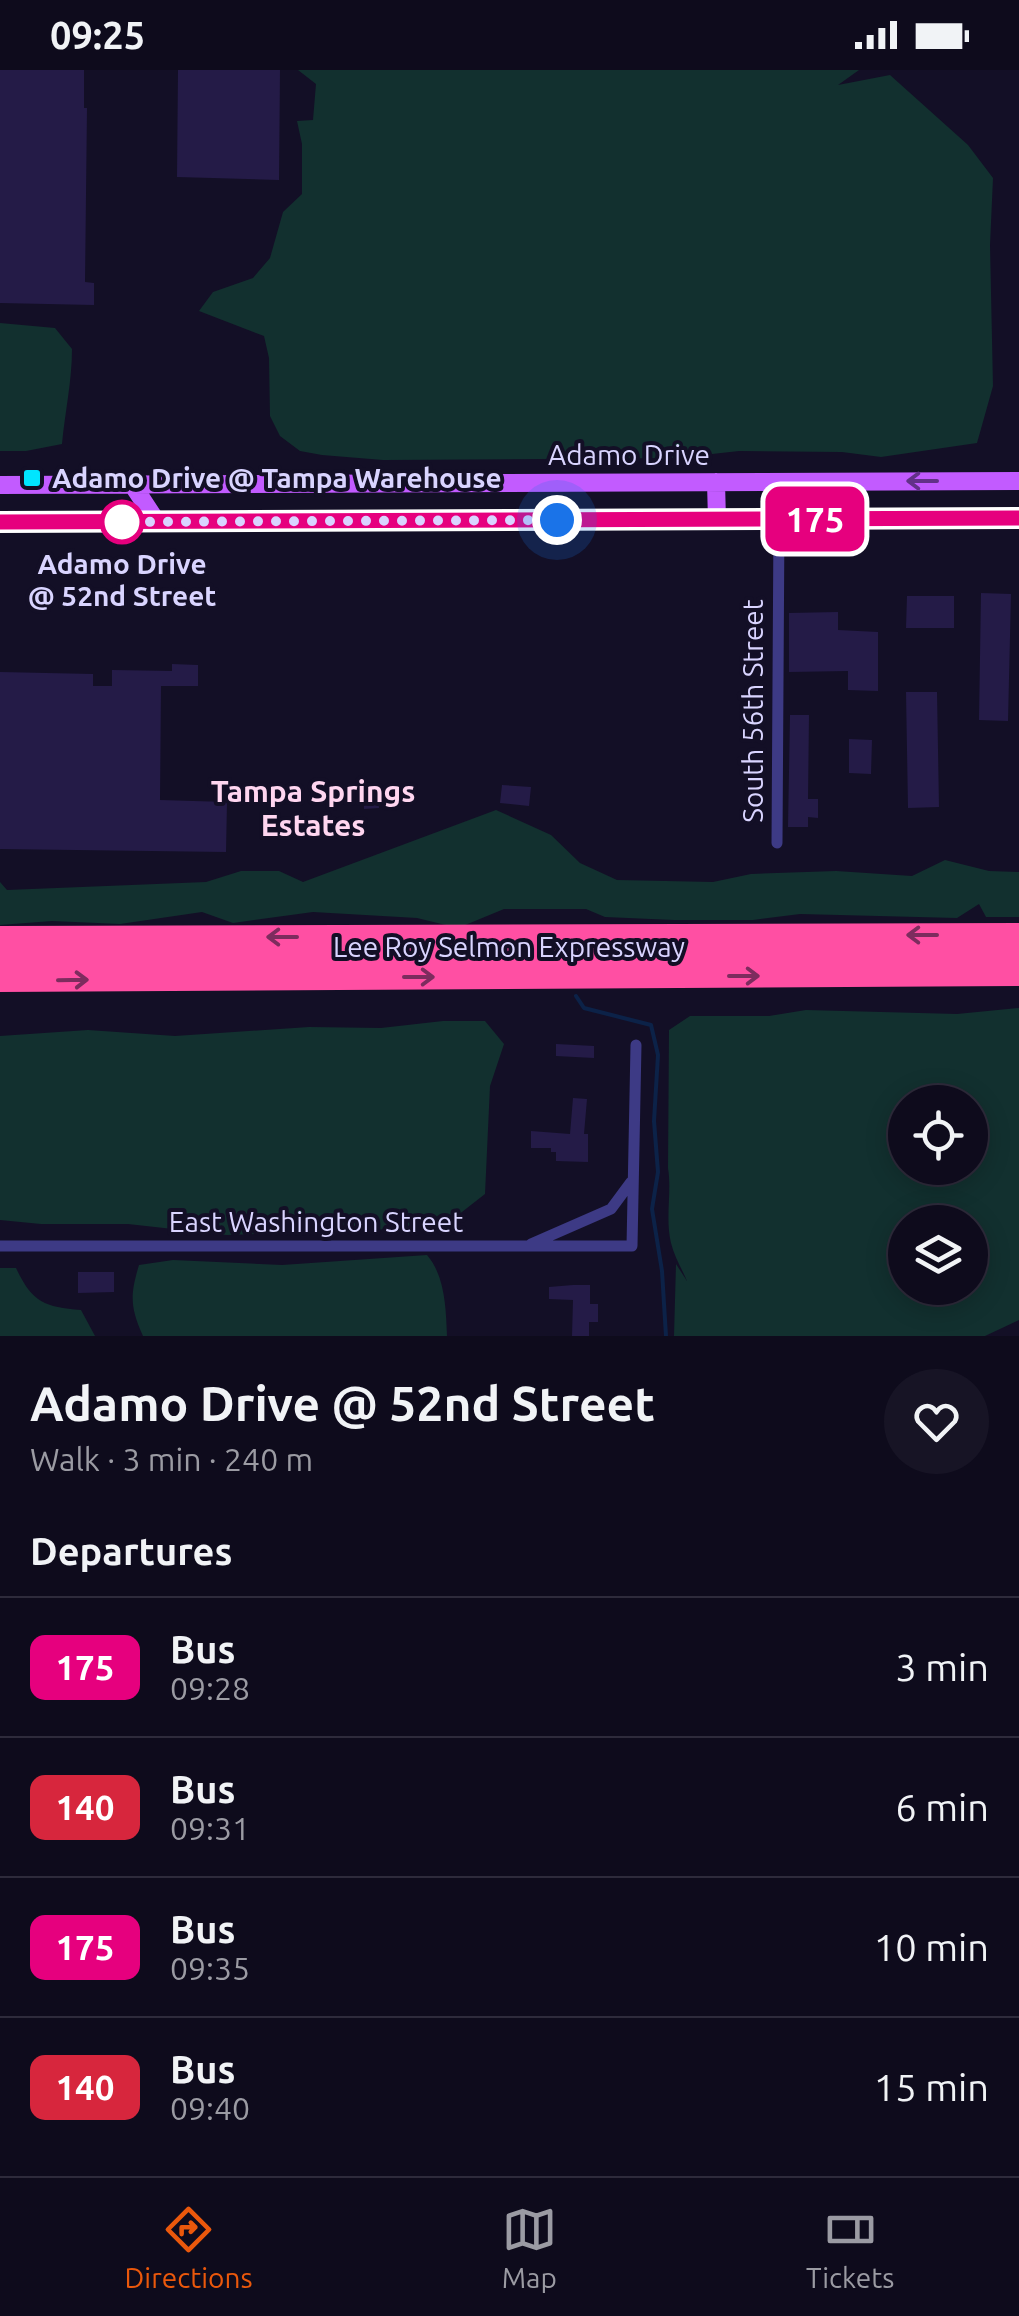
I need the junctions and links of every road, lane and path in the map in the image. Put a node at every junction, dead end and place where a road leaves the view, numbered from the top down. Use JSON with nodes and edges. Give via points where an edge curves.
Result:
{"nodes":[{"id":1,"x":1013,"y":481,"type":"edge"},
{"id":2,"x":716,"y":482,"type":"junction"},
{"id":3,"x":132,"y":484,"type":"junction"},
{"id":4,"x":0,"y":485,"type":"edge"},
{"id":5,"x":1013,"y":518,"type":"edge"},
{"id":6,"x":717,"y":520,"type":"junction"},
{"id":7,"x":779,"y":520,"type":"junction"},
{"id":8,"x":0,"y":522,"type":"edge"},
{"id":9,"x":157,"y":522,"type":"junction"},
{"id":10,"x":777,"y":843,"type":"dead end"},
{"id":11,"x":1019,"y":934,"type":"edge"},
{"id":12,"x":0,"y":938,"type":"edge"},
{"id":13,"x":1019,"y":955,"type":"edge"},
{"id":14,"x":0,"y":958,"type":"edge"},
{"id":15,"x":1019,"y":975,"type":"edge"},
{"id":16,"x":0,"y":981,"type":"edge"},
{"id":17,"x":636,"y":1045,"type":"dead end"},
{"id":18,"x":632,"y":1182,"type":"junction"},
{"id":19,"x":0,"y":1246,"type":"edge"},
{"id":20,"x":523,"y":1247,"type":"junction"}],
"edges":[{"from":1,"to":2,"type":"main road","name":"Adamo Drive","one_way":true},
{"from":1,"to":5,"type":"main road"},
{"from":2,"to":3,"type":"main road","name":"Adamo Drive"},
{"from":2,"to":6,"type":"main road"},
{"from":3,"to":4,"type":"main road","name":"Adamo Drive"},
{"from":3,"to":9,"type":"main road"},
{"from":5,"to":7,"type":"main road"},
{"from":6,"to":7,"type":"main road"},
{"from":6,"to":9,"type":"main road"},
{"from":7,"to":10,"type":"street","name":"South 56th Street"},
{"from":8,"to":9,"type":"main road"},
{"from":11,"to":12,"type":"highway","name":"Lee Roy Selmon Expressway","one_way":true},
{"from":13,"to":14,"type":"highway"},
{"from":16,"to":15,"type":"highway","name":"Lee Roy Selmon Expressway","one_way":true},
{"from":17,"to":18,"type":"street"},
{"from":18,"to":20,"type":"street","via":[[611,1208]]},
{"from":18,"to":20,"type":"street","name":"East Washington Street","via":[[632,1246]]},
{"from":19,"to":20,"type":"street","name":"East Washington Street"}]}
